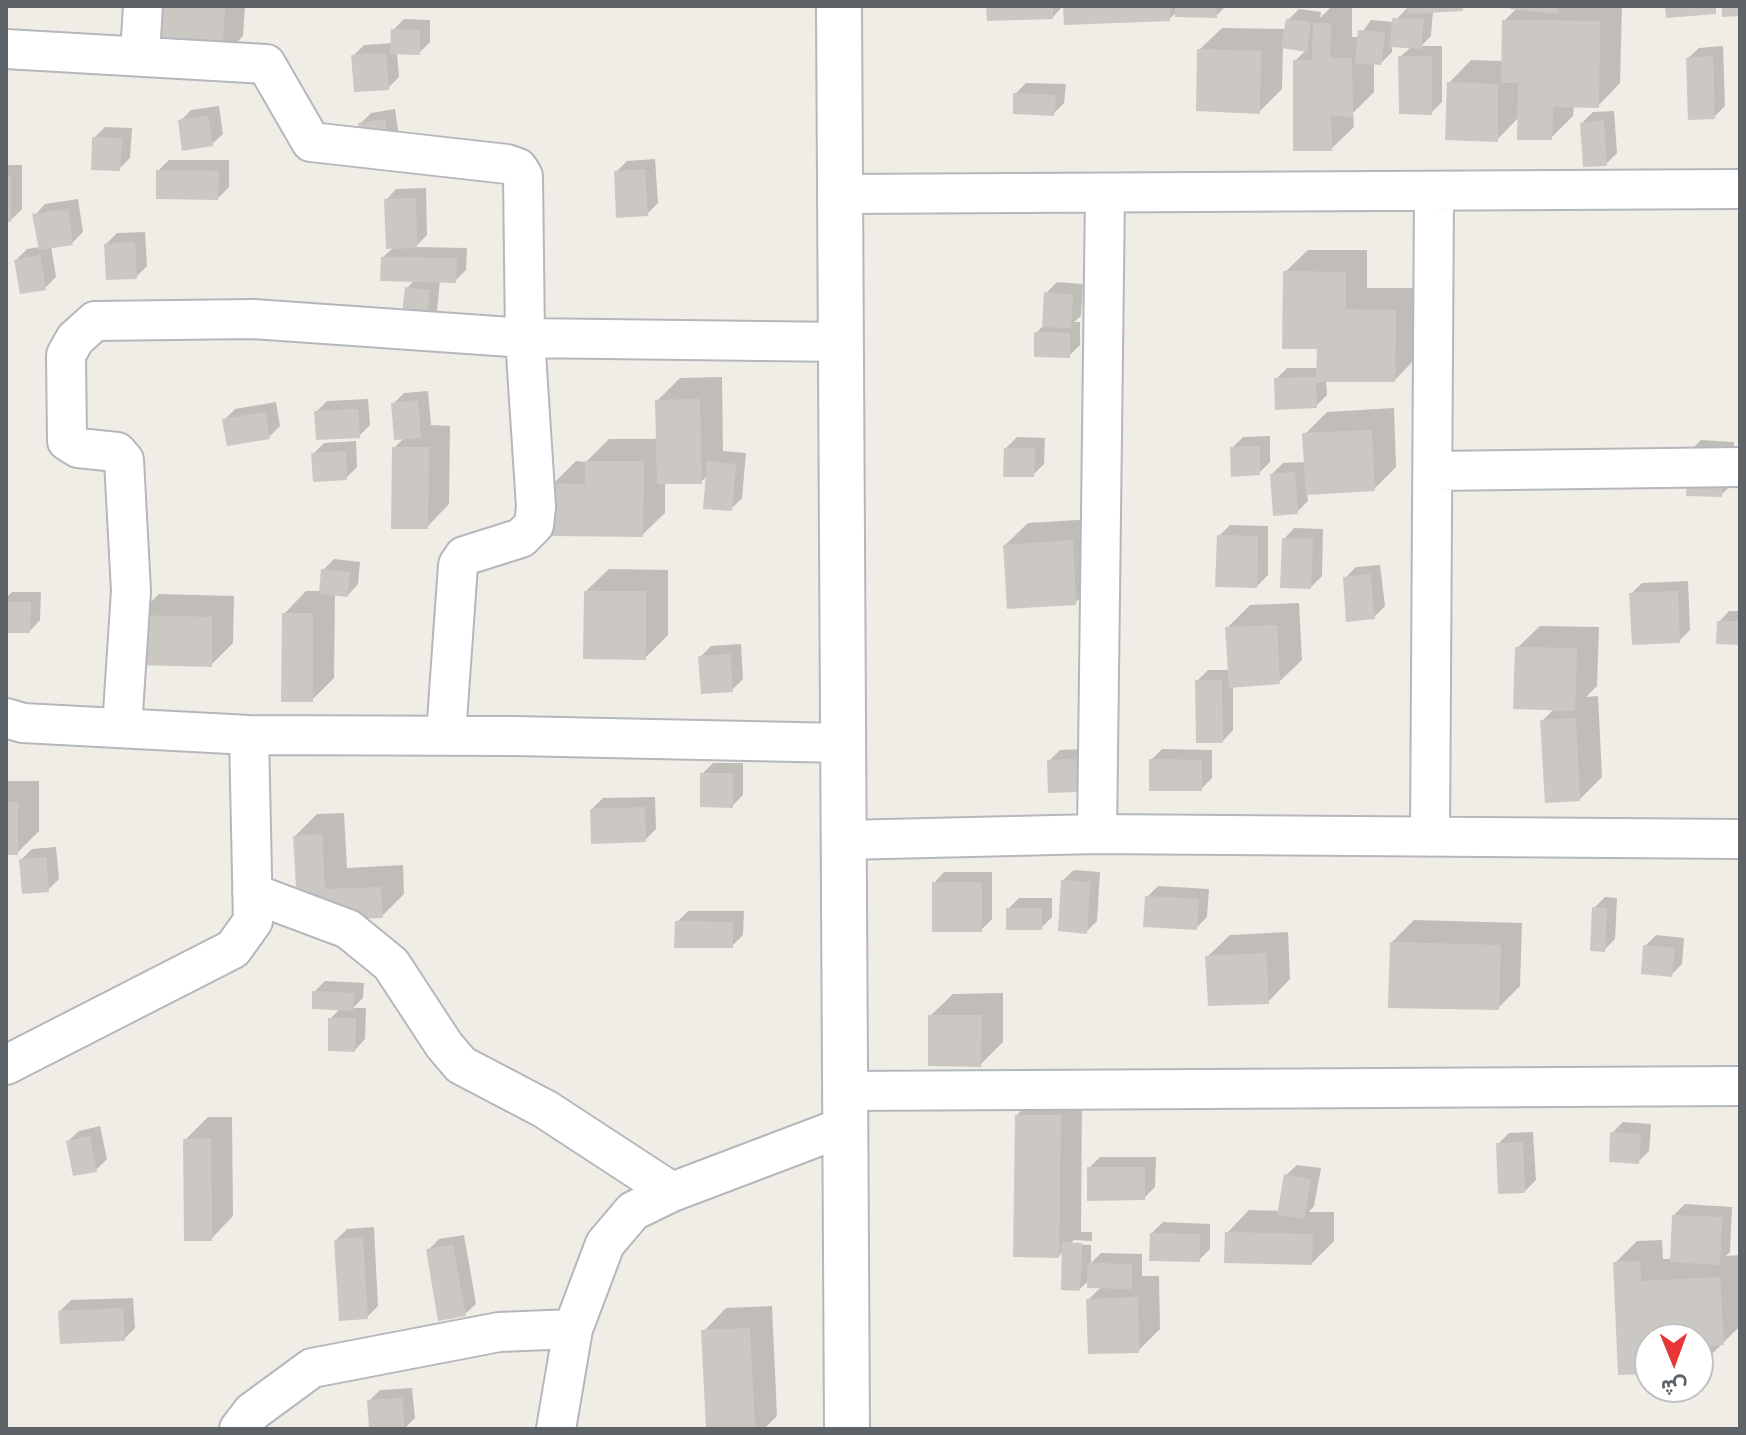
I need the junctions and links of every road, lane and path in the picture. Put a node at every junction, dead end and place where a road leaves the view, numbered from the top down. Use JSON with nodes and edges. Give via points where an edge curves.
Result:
{"nodes":[{"id":1,"x":143,"y":6,"type":"edge"},
{"id":2,"x":839,"y":6,"type":"edge"},
{"id":3,"x":6,"y":49,"type":"edge"},
{"id":4,"x":140,"y":54,"type":"junction"},
{"id":5,"x":1740,"y":189,"type":"edge"},
{"id":6,"x":1434,"y":191,"type":"junction"},
{"id":7,"x":1105,"y":193,"type":"junction"},
{"id":8,"x":840,"y":194,"type":"junction"},
{"id":9,"x":525,"y":338,"type":"junction"},
{"id":10,"x":841,"y":342,"type":"junction"},
{"id":11,"x":1740,"y":467,"type":"edge"},
{"id":12,"x":1435,"y":471,"type":"junction"},
{"id":13,"x":6,"y":718,"type":"edge"},
{"id":14,"x":122,"y":728,"type":"junction"},
{"id":15,"x":249,"y":735,"type":"junction"},
{"id":16,"x":446,"y":735,"type":"junction"},
{"id":17,"x":843,"y":743,"type":"junction"},
{"id":18,"x":1097,"y":834,"type":"junction"},
{"id":19,"x":1430,"y":837,"type":"junction"},
{"id":20,"x":1740,"y":839,"type":"edge"},
{"id":21,"x":844,"y":840,"type":"junction"},
{"id":22,"x":252,"y":893,"type":"junction"},
{"id":23,"x":6,"y":1065,"type":"edge"},
{"id":24,"x":1740,"y":1086,"type":"edge"},
{"id":25,"x":846,"y":1108,"type":"junction"},
{"id":26,"x":672,"y":1192,"type":"junction"},
{"id":27,"x":573,"y":1329,"type":"junction"},
{"id":28,"x":239,"y":1429,"type":"edge"},
{"id":29,"x":556,"y":1429,"type":"edge"},
{"id":30,"x":847,"y":1429,"type":"edge"}],
"edges":[{"from":1,"to":4,"type":"street"},
{"from":2,"to":8,"type":"street"},
{"from":3,"to":4,"type":"street"},
{"from":4,"to":9,"type":"street","via":[[266,64],[303,135],[318,145],[518,168],[523,176]]},
{"from":5,"to":6,"type":"street"},
{"from":6,"to":7,"type":"street"},
{"from":6,"to":12,"type":"street"},
{"from":7,"to":8,"type":"street"},
{"from":7,"to":18,"type":"street"},
{"from":8,"to":10,"type":"street"},
{"from":9,"to":10,"type":"street"},
{"from":9,"to":14,"type":"street","via":[[253,319],[95,321],[75,339],[66,355],[64,378],[67,441],[78,448],[117,452],[124,460],[131,591]]},
{"from":9,"to":16,"type":"street","via":[[534,525],[521,538],[464,556],[458,565]]},
{"from":10,"to":17,"type":"street"},
{"from":11,"to":12,"type":"street"},
{"from":12,"to":19,"type":"street"},
{"from":13,"to":14,"type":"street"},
{"from":14,"to":15,"type":"street"},
{"from":15,"to":16,"type":"street"},
{"from":15,"to":22,"type":"street"},
{"from":16,"to":17,"type":"street"},
{"from":17,"to":21,"type":"street"},
{"from":18,"to":19,"type":"street"},
{"from":18,"to":21,"type":"street"},
{"from":19,"to":20,"type":"street"},
{"from":21,"to":25,"type":"street"},
{"from":22,"to":23,"type":"street","via":[[253,921],[233,949]]},
{"from":22,"to":26,"type":"street","via":[[348,929],[391,964],[461,1065],[545,1109]]},
{"from":24,"to":25,"type":"street"},
{"from":25,"to":26,"type":"street"},
{"from":25,"to":30,"type":"street"},
{"from":26,"to":27,"type":"street","via":[[633,1211],[605,1244]]},
{"from":27,"to":28,"type":"street","via":[[499,1332],[312,1368],[252,1412]]},
{"from":27,"to":29,"type":"street"}]}
